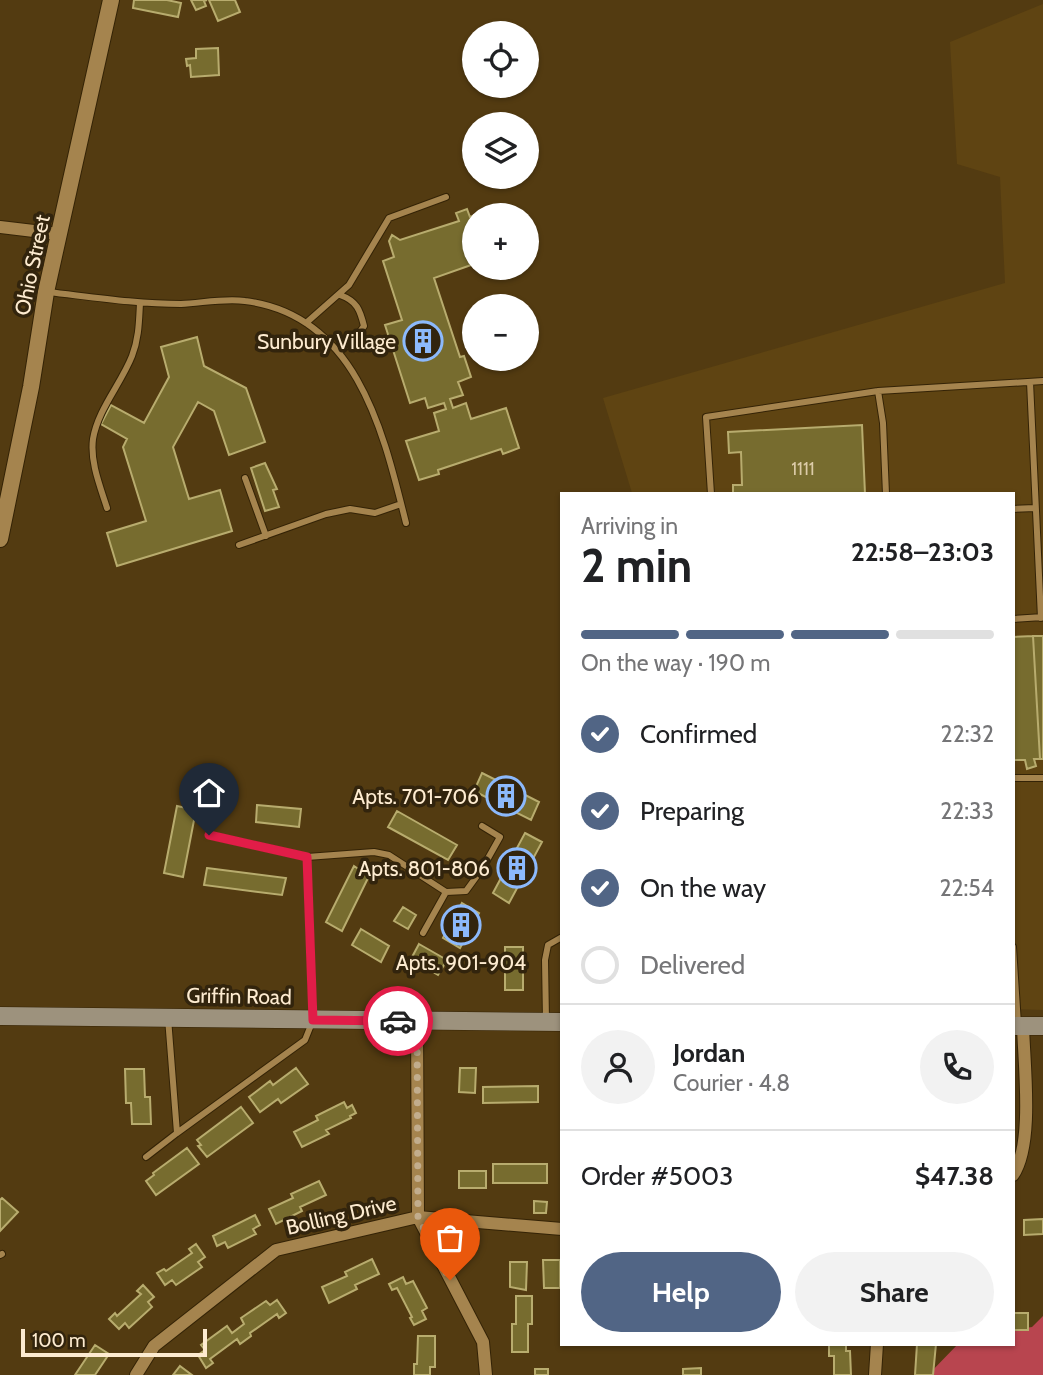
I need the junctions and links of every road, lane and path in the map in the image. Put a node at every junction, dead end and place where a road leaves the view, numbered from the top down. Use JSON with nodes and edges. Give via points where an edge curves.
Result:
{"nodes":[{"id":1,"x":111,"y":0,"type":"edge"},
{"id":2,"x":446,"y":197,"type":"dead end"},
{"id":3,"x":0,"y":228,"type":"edge"},
{"id":4,"x":59,"y":234,"type":"junction"},
{"id":5,"x":46,"y":292,"type":"junction"},
{"id":6,"x":340,"y":295,"type":"junction"},
{"id":7,"x":140,"y":303,"type":"junction"},
{"id":8,"x":306,"y":323,"type":"junction"},
{"id":9,"x":340,"y":351,"type":"junction"},
{"id":10,"x":1043,"y":381,"type":"edge"},
{"id":11,"x":1030,"y":382,"type":"junction"},
{"id":12,"x":878,"y":391,"type":"junction"},
{"id":13,"x":245,"y":478,"type":"dead end"},
{"id":14,"x":711,"y":492,"type":"edge"},
{"id":15,"x":886,"y":492,"type":"edge"},
{"id":16,"x":401,"y":504,"type":"junction"},
{"id":17,"x":107,"y":508,"type":"dead end"},
{"id":18,"x":1035,"y":508,"type":"junction"},
{"id":19,"x":1015,"y":509,"type":"edge"},
{"id":20,"x":406,"y":523,"type":"dead end"},
{"id":21,"x":266,"y":536,"type":"junction"},
{"id":22,"x":0,"y":540,"type":"edge"},
{"id":23,"x":239,"y":545,"type":"dead end"},
{"id":24,"x":1042,"y":618,"type":"edge"},
{"id":25,"x":1015,"y":619,"type":"edge"},
{"id":26,"x":1015,"y":778,"type":"edge"},
{"id":27,"x":1043,"y":778,"type":"edge"},
{"id":28,"x":482,"y":826,"type":"dead end"},
{"id":29,"x":209,"y":835,"type":"dead end"},
{"id":30,"x":307,"y":857,"type":"junction"},
{"id":31,"x":446,"y":892,"type":"junction"},
{"id":32,"x":424,"y":933,"type":"dead end"},
{"id":33,"x":560,"y":938,"type":"edge"},
{"id":34,"x":1015,"y":993,"type":"edge"},
{"id":35,"x":0,"y":1016,"type":"edge"},
{"id":36,"x":168,"y":1018,"type":"junction"},
{"id":37,"x":313,"y":1020,"type":"junction"},
{"id":38,"x":417,"y":1021,"type":"junction"},
{"id":39,"x":554,"y":1022,"type":"edge"},
{"id":40,"x":1018,"y":1026,"type":"edge"},
{"id":41,"x":1043,"y":1026,"type":"edge"},
{"id":42,"x":177,"y":1133,"type":"junction"},
{"id":43,"x":146,"y":1157,"type":"dead end"},
{"id":44,"x":1015,"y":1172,"type":"edge"},
{"id":45,"x":418,"y":1217,"type":"junction"},
{"id":46,"x":560,"y":1229,"type":"edge"},
{"id":47,"x":877,"y":1346,"type":"edge"},
{"id":48,"x":135,"y":1375,"type":"edge"},
{"id":49,"x":486,"y":1375,"type":"edge"},
{"id":50,"x":876,"y":1375,"type":"edge"}],
"edges":[{"from":1,"to":4,"type":"street","name":"Ohio Street"},
{"from":2,"to":6,"type":"lane","via":[[389,218]]},
{"from":3,"to":4,"type":"street"},
{"from":4,"to":5,"type":"street","name":"Ohio Street"},
{"from":5,"to":7,"type":"lane"},
{"from":5,"to":22,"type":"street","name":"Ohio Street"},
{"from":6,"to":8,"type":"lane"},
{"from":6,"to":9,"type":"lane","via":[[359,307],[364,326]]},
{"from":7,"to":8,"type":"lane","via":[[243,300],[271,305]]},
{"from":7,"to":17,"type":"lane","via":[[132,355],[98,420],[93,441]]},
{"from":8,"to":9,"type":"lane"},
{"from":9,"to":16,"type":"lane","via":[[366,396]]},
{"from":10,"to":11,"type":"lane"},
{"from":11,"to":12,"type":"lane"},
{"from":11,"to":18,"type":"lane"},
{"from":12,"to":14,"type":"lane","via":[[706,417]]},
{"from":12,"to":15,"type":"lane"},
{"from":13,"to":21,"type":"lane"},
{"from":16,"to":20,"type":"lane"},
{"from":16,"to":21,"type":"lane","via":[[375,513],[351,509],[326,514]]},
{"from":18,"to":19,"type":"lane"},
{"from":18,"to":24,"type":"lane"},
{"from":21,"to":23,"type":"lane"},
{"from":24,"to":25,"type":"lane"},
{"from":26,"to":27,"type":"lane"},
{"from":28,"to":31,"type":"lane","via":[[499,837],[482,869],[466,891]]},
{"from":29,"to":30,"type":"lane"},
{"from":30,"to":31,"type":"lane","via":[[389,855]]},
{"from":30,"to":37,"type":"lane"},
{"from":31,"to":32,"type":"lane"},
{"from":33,"to":39,"type":"lane","via":[[548,945],[545,960]]},
{"from":34,"to":40,"type":"lane"},
{"from":35,"to":36,"type":"main road","name":"Griffin Road"},
{"from":36,"to":37,"type":"main road","name":"Griffin Road"},
{"from":36,"to":42,"type":"lane"},
{"from":37,"to":38,"type":"main road","name":"Griffin Road"},
{"from":37,"to":42,"type":"lane","via":[[305,1040]]},
{"from":38,"to":39,"type":"main road","name":"Griffin Road"},
{"from":38,"to":45,"type":"street"},
{"from":40,"to":41,"type":"main road"},
{"from":40,"to":44,"type":"street","via":[[1026,1130],[1021,1163]]},
{"from":42,"to":43,"type":"lane"},
{"from":45,"to":46,"type":"street","name":"Bolling Drive"},
{"from":45,"to":48,"type":"street","name":"Bolling Drive","via":[[276,1250],[154,1346]]},
{"from":45,"to":49,"type":"street","via":[[483,1342]]},
{"from":47,"to":50,"type":"street"}]}
